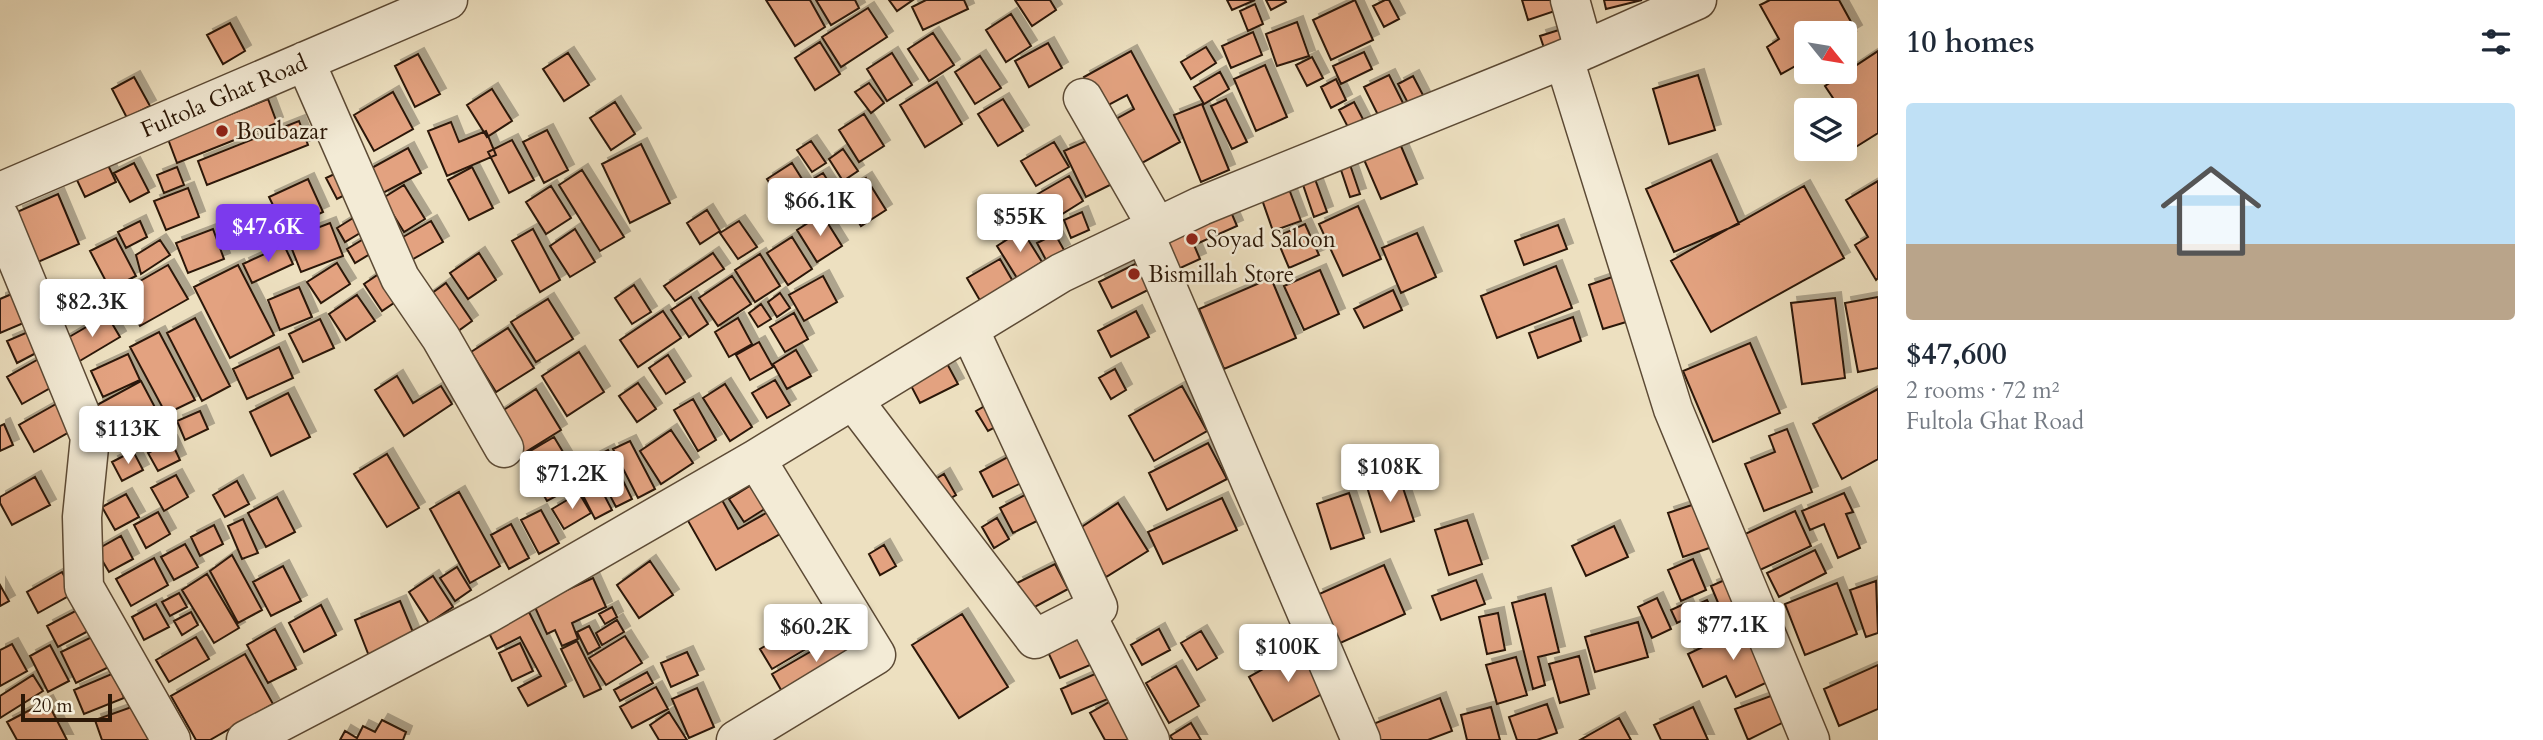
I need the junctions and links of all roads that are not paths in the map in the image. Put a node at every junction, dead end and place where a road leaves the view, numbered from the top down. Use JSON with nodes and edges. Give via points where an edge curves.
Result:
{"nodes":[{"id":1,"x":1570,"y":0,"type":"edge"},
{"id":2,"x":1697,"y":0,"type":"edge"},
{"id":3,"x":429,"y":4,"type":"edge"},
{"id":4,"x":1574,"y":55,"type":"junction"},
{"id":5,"x":305,"y":61,"type":"junction"},
{"id":6,"x":1083,"y":98,"type":"dead end"},
{"id":7,"x":0,"y":192,"type":"edge"},
{"id":8,"x":0,"y":218,"type":"edge"},
{"id":9,"x":1151,"y":230,"type":"junction"},
{"id":10,"x":969,"y":329,"type":"junction"},
{"id":11,"x":853,"y":400,"type":"junction"},
{"id":12,"x":503,"y":448,"type":"dead end"},
{"id":13,"x":756,"y":460,"type":"junction"},
{"id":14,"x":1086,"y":614,"type":"junction"},
{"id":15,"x":171,"y":740,"type":"edge"},
{"id":16,"x":246,"y":740,"type":"edge"},
{"id":17,"x":736,"y":740,"type":"edge"},
{"id":18,"x":1150,"y":740,"type":"edge"},
{"id":19,"x":1361,"y":740,"type":"edge"},
{"id":20,"x":1810,"y":740,"type":"edge"}],
"edges":[{"from":1,"to":4,"type":"street"},
{"from":2,"to":4,"type":"street"},
{"from":3,"to":5,"type":"street","name":"Fultola Ghat Road"},
{"from":4,"to":9,"type":"street"},
{"from":4,"to":20,"type":"street","via":[[1673,409]]},
{"from":5,"to":7,"type":"street","name":"Fultola Ghat Road"},
{"from":5,"to":12,"type":"street","via":[[400,278],[441,338]]},
{"from":6,"to":9,"type":"street"},
{"from":8,"to":15,"type":"street","via":[[90,437],[82,517],[84,587]]},
{"from":9,"to":10,"type":"street","via":[[1060,272]]},
{"from":9,"to":19,"type":"street"},
{"from":10,"to":11,"type":"street"},
{"from":10,"to":14,"type":"street","via":[[1098,607]]},
{"from":11,"to":13,"type":"street"},
{"from":11,"to":14,"type":"street","via":[[1035,639]]},
{"from":13,"to":16,"type":"street","via":[[487,614]]},
{"from":13,"to":17,"type":"street","via":[[876,655]]},
{"from":14,"to":18,"type":"street"}]}
